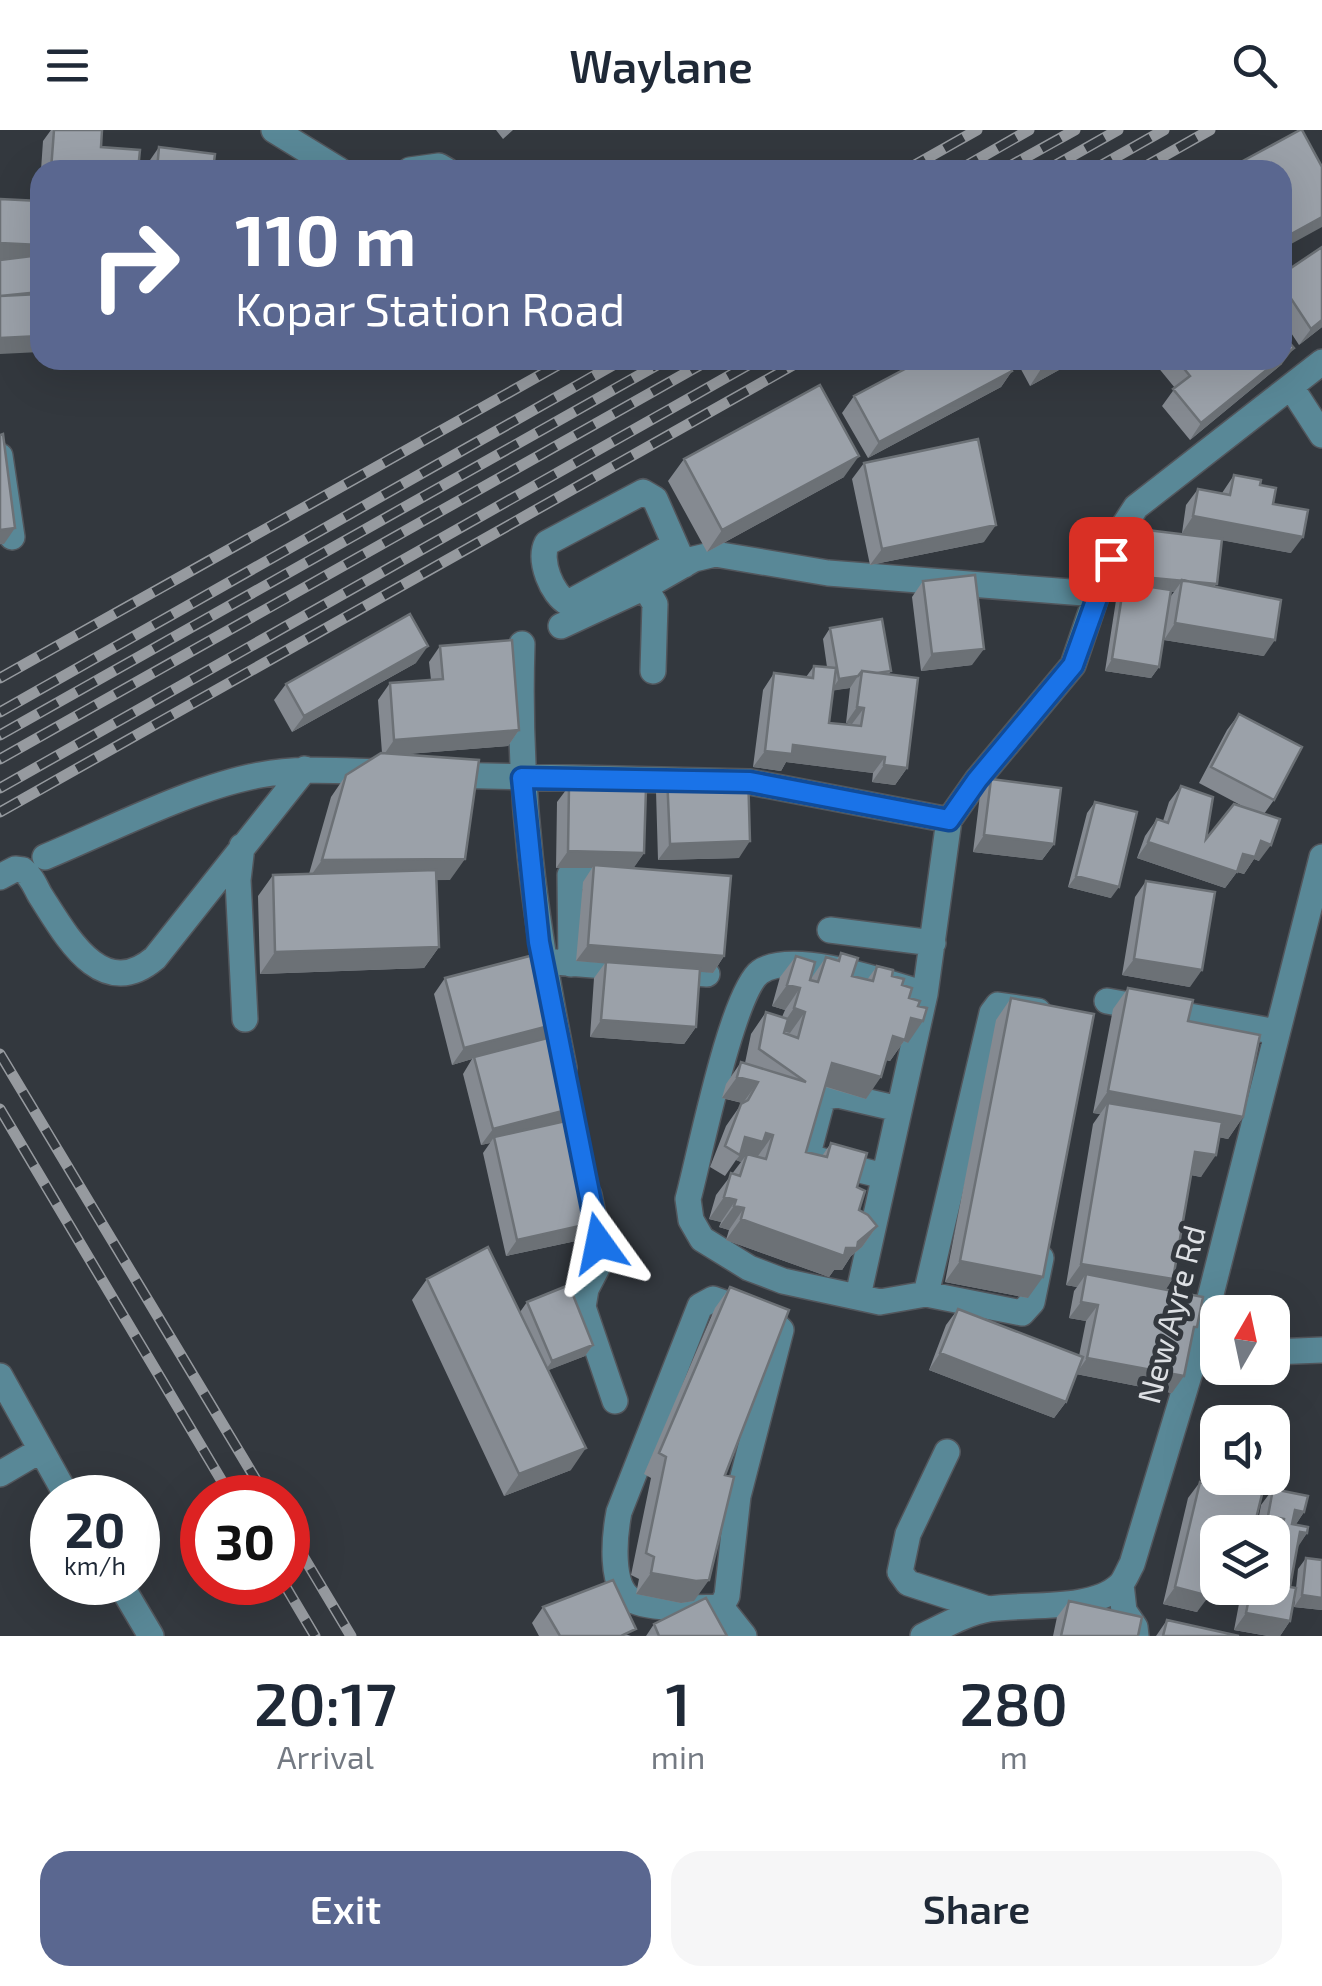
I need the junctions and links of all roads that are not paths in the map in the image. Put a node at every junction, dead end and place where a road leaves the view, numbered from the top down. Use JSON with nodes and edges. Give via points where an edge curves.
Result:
{"nodes":[{"id":1,"x":274,"y":130,"type":"edge"},
{"id":2,"x":324,"y":160,"type":"edge"},
{"id":3,"x":1322,"y":362,"type":"edge"},
{"id":4,"x":1292,"y":387,"type":"junction"},
{"id":5,"x":1322,"y":435,"type":"edge"},
{"id":6,"x":0,"y":456,"type":"edge"},
{"id":7,"x":12,"y":537,"type":"edge"},
{"id":8,"x":680,"y":555,"type":"junction"},
{"id":9,"x":645,"y":587,"type":"junction"},
{"id":10,"x":1096,"y":594,"type":"junction"},
{"id":11,"x":562,"y":626,"type":"dead end"},
{"id":12,"x":522,"y":644,"type":"dead end"},
{"id":13,"x":653,"y":670,"type":"dead end"},
{"id":14,"x":304,"y":769,"type":"junction"},
{"id":15,"x":522,"y":778,"type":"junction"},
{"id":16,"x":949,"y":820,"type":"junction"},
{"id":17,"x":242,"y":846,"type":"junction"},
{"id":18,"x":45,"y":856,"type":"dead end"},
{"id":19,"x":1322,"y":857,"type":"edge"},
{"id":20,"x":4,"y":875,"type":"edge"},
{"id":21,"x":631,"y":878,"type":"edge"},
{"id":22,"x":1313,"y":924,"type":"edge"},
{"id":23,"x":830,"y":930,"type":"dead end"},
{"id":24,"x":933,"y":943,"type":"junction"},
{"id":25,"x":542,"y":962,"type":"junction"},
{"id":26,"x":571,"y":964,"type":"junction"},
{"id":27,"x":708,"y":974,"type":"edge"},
{"id":28,"x":925,"y":994,"type":"junction"},
{"id":29,"x":1107,"y":1001,"type":"dead end"},
{"id":30,"x":1061,"y":1016,"type":"edge"},
{"id":31,"x":245,"y":1019,"type":"dead end"},
{"id":32,"x":1278,"y":1032,"type":"junction"},
{"id":33,"x":569,"y":1093,"type":"edge"},
{"id":34,"x":899,"y":1109,"type":"junction"},
{"id":35,"x":584,"y":1168,"type":"edge"},
{"id":36,"x":884,"y":1176,"type":"junction"},
{"id":37,"x":1048,"y":1225,"type":"edge"},
{"id":38,"x":926,"y":1294,"type":"junction"},
{"id":39,"x":1219,"y":1295,"type":"edge"},
{"id":40,"x":858,"y":1296,"type":"junction"},
{"id":41,"x":1322,"y":1350,"type":"edge"},
{"id":42,"x":1290,"y":1351,"type":"edge"},
{"id":43,"x":1200,"y":1370,"type":"edge"},
{"id":44,"x":0,"y":1376,"type":"edge"},
{"id":45,"x":614,"y":1401,"type":"dead end"},
{"id":46,"x":42,"y":1450,"type":"junction"},
{"id":47,"x":947,"y":1452,"type":"dead end"},
{"id":48,"x":0,"y":1474,"type":"edge"},
{"id":49,"x":56,"y":1475,"type":"edge"},
{"id":50,"x":1120,"y":1584,"type":"junction"},
{"id":51,"x":132,"y":1605,"type":"edge"},
{"id":52,"x":721,"y":1607,"type":"junction"},
{"id":53,"x":988,"y":1609,"type":"junction"},
{"id":54,"x":150,"y":1636,"type":"edge"},
{"id":55,"x":744,"y":1636,"type":"edge"},
{"id":56,"x":924,"y":1636,"type":"edge"},
{"id":57,"x":1136,"y":1636,"type":"edge"}],
"edges":[{"from":1,"to":2,"type":"street"},
{"from":3,"to":4,"type":"street"},
{"from":4,"to":5,"type":"street"},
{"from":4,"to":10,"type":"street","via":[[1136,507]]},
{"from":6,"to":7,"type":"street"},
{"from":8,"to":8,"type":"street","via":[[655,499],[643,492],[546,543],[543,560],[559,599],[568,604]]},
{"from":8,"to":9,"type":"street"},
{"from":8,"to":10,"type":"street"},
{"from":9,"to":11,"type":"street"},
{"from":9,"to":13,"type":"street","via":[[654,604]]},
{"from":10,"to":16,"type":"street","via":[[1073,665]]},
{"from":12,"to":15,"type":"street"},
{"from":14,"to":15,"type":"street"},
{"from":14,"to":17,"type":"street"},
{"from":14,"to":18,"type":"street","via":[[221,784]]},
{"from":15,"to":16,"type":"street","via":[[750,782]]},
{"from":15,"to":25,"type":"street"},
{"from":16,"to":24,"type":"street"},
{"from":17,"to":20,"type":"street","via":[[155,958],[128,975],[91,966],[30,876],[16,869]]},
{"from":17,"to":31,"type":"street"},
{"from":19,"to":22,"type":"street","name":"New Ayre Rd"},
{"from":21,"to":26,"type":"street","via":[[570,876]]},
{"from":22,"to":32,"type":"street","name":"New Ayre Rd"},
{"from":23,"to":24,"type":"street"},
{"from":24,"to":28,"type":"street"},
{"from":25,"to":26,"type":"street"},
{"from":25,"to":33,"type":"street"},
{"from":26,"to":27,"type":"street"},
{"from":28,"to":34,"type":"street"},
{"from":28,"to":40,"type":"street","via":[[823,965],[759,973],[734,1022],[688,1199],[702,1239],[749,1268]]},
{"from":29,"to":32,"type":"street"},
{"from":30,"to":38,"type":"street","via":[[1008,1004],[992,1014]]},
{"from":32,"to":39,"type":"street","name":"New Ayre Rd"},
{"from":34,"to":36,"type":"street"},
{"from":34,"to":36,"type":"street","via":[[823,1097],[809,1150],[815,1159]]},
{"from":35,"to":45,"type":"street","via":[[599,1243],[583,1307]]},
{"from":36,"to":40,"type":"street"},
{"from":37,"to":38,"type":"street","via":[[1032,1302],[1022,1313]]},
{"from":38,"to":40,"type":"street","via":[[880,1302]]},
{"from":41,"to":42,"type":"street"},
{"from":43,"to":50,"type":"street","name":"New Ayre Rd"},
{"from":44,"to":46,"type":"street"},
{"from":46,"to":48,"type":"street"},
{"from":46,"to":49,"type":"street"},
{"from":47,"to":53,"type":"street","via":[[908,1534],[900,1572],[908,1583]]},
{"from":50,"to":53,"type":"street","via":[[1078,1602]]},
{"from":50,"to":57,"type":"street"},
{"from":51,"to":54,"type":"street"},
{"from":52,"to":52,"type":"street","via":[[633,1601],[624,1592],[612,1548],[700,1306],[712,1299],[770,1318],[780,1330],[738,1496],[728,1596]]},
{"from":52,"to":55,"type":"street"},
{"from":53,"to":56,"type":"street"}]}
